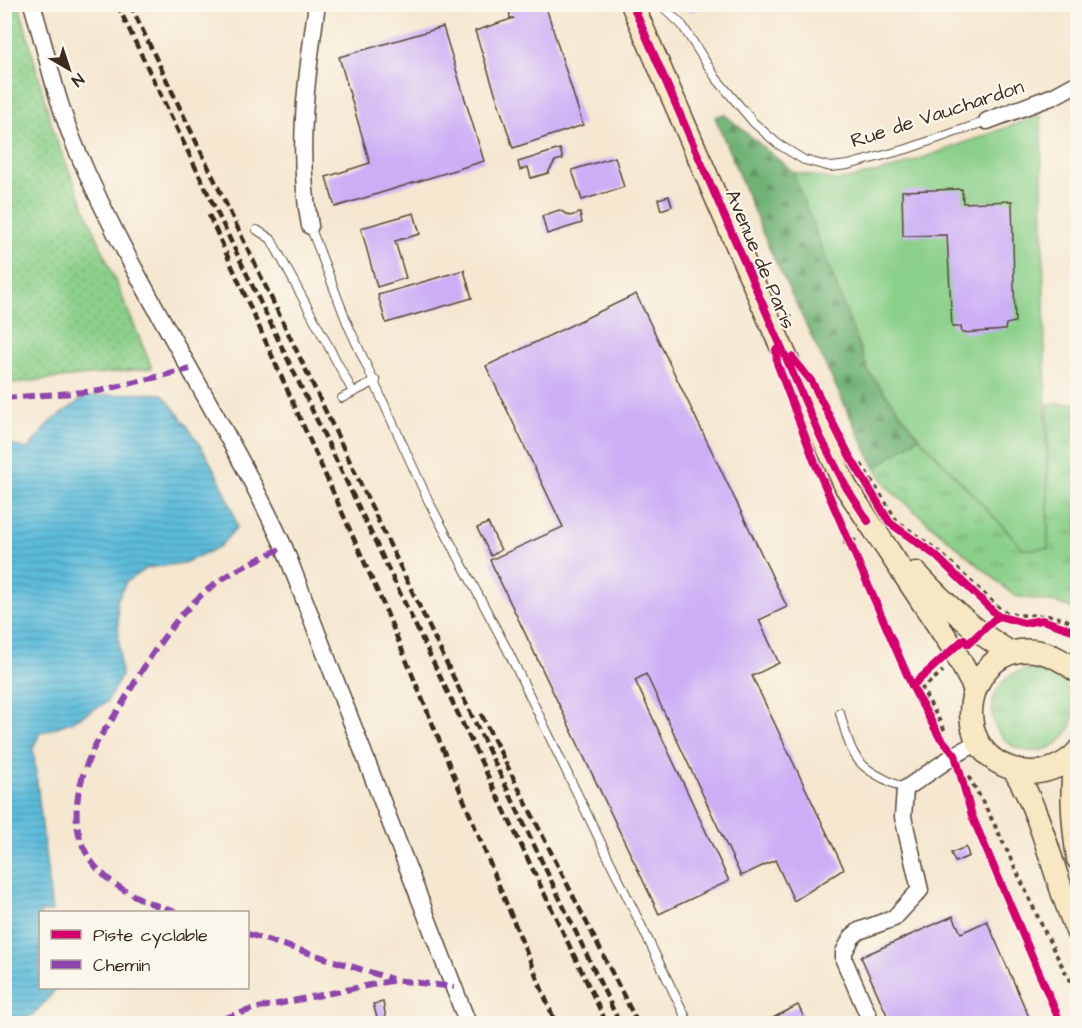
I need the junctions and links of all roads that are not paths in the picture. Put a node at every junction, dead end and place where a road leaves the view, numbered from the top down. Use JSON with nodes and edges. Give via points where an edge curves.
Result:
{"nodes":[{"id":1,"x":32,"y":4,"type":"edge"},
{"id":2,"x":317,"y":4,"type":"edge"},
{"id":3,"x":632,"y":4,"type":"edge"},
{"id":4,"x":660,"y":4,"type":"edge"},
{"id":5,"x":1077,"y":83,"type":"edge"},
{"id":6,"x":987,"y":121,"type":"joint"},
{"id":7,"x":310,"y":226,"type":"joint"},
{"id":8,"x":257,"y":230,"type":"dead end"},
{"id":9,"x":376,"y":381,"type":"junction"},
{"id":10,"x":353,"y":392,"type":"junction"},
{"id":11,"x":342,"y":398,"type":"dead end"},
{"id":12,"x":868,"y":521,"type":"junction"},
{"id":13,"x":1009,"y":652,"type":"junction"},
{"id":14,"x":1077,"y":672,"type":"edge"},
{"id":15,"x":974,"y":687,"type":"junction"},
{"id":16,"x":840,"y":713,"type":"dead end"},
{"id":17,"x":978,"y":742,"type":"junction"},
{"id":18,"x":1076,"y":753,"type":"edge"},
{"id":19,"x":1015,"y":771,"type":"junction"},
{"id":20,"x":905,"y":789,"type":"junction"},
{"id":21,"x":1077,"y":860,"type":"edge"},
{"id":22,"x":1077,"y":933,"type":"edge"},
{"id":23,"x":468,"y":1023,"type":"edge"},
{"id":24,"x":689,"y":1023,"type":"edge"},
{"id":25,"x":872,"y":1023,"type":"edge"}],
"edges":[{"from":1,"to":23,"type":"street","via":[[56,97],[76,150],[152,302],[254,482],[284,547]]},
{"from":2,"to":7,"type":"street","via":[[302,133],[303,189]]},
{"from":3,"to":12,"type":"main road","name":"Avenue de Paris","via":[[821,438]]},
{"from":4,"to":6,"type":"lane","name":"Rue de Vauchardon","via":[[682,25],[716,78],[754,123],[804,160],[831,167],[848,165]]},
{"from":5,"to":6,"type":"street","name":"Rue de Vauchardon","via":[[1054,96]]},
{"from":7,"to":9,"type":"lane","via":[[348,325]]},
{"from":8,"to":10,"type":"lane","via":[[271,239]]},
{"from":9,"to":10,"type":"lane"},
{"from":9,"to":24,"type":"lane","via":[[429,502],[512,660]]},
{"from":10,"to":11,"type":"lane"},
{"from":12,"to":13,"type":"main road","name":"Avenue de Paris","via":[[948,607]]},
{"from":12,"to":15,"type":"main road","name":"Avenue de Paris","via":[[953,648]]},
{"from":13,"to":14,"type":"main road","via":[[1035,649],[1060,657]]},
{"from":13,"to":15,"type":"main road","via":[[988,668]]},
{"from":15,"to":17,"type":"main road","via":[[970,716]]},
{"from":16,"to":20,"type":"lane","via":[[850,751],[868,771]]},
{"from":17,"to":19,"type":"main road","via":[[996,760]]},
{"from":17,"to":20,"type":"street"},
{"from":18,"to":19,"type":"main road","via":[[1047,772]]},
{"from":18,"to":21,"type":"main road","via":[[1072,802]]},
{"from":19,"to":22,"type":"main road","via":[[1029,794]]},
{"from":20,"to":25,"type":"street","via":[[903,817],[920,890],[894,918],[859,931],[844,952]]}]}
